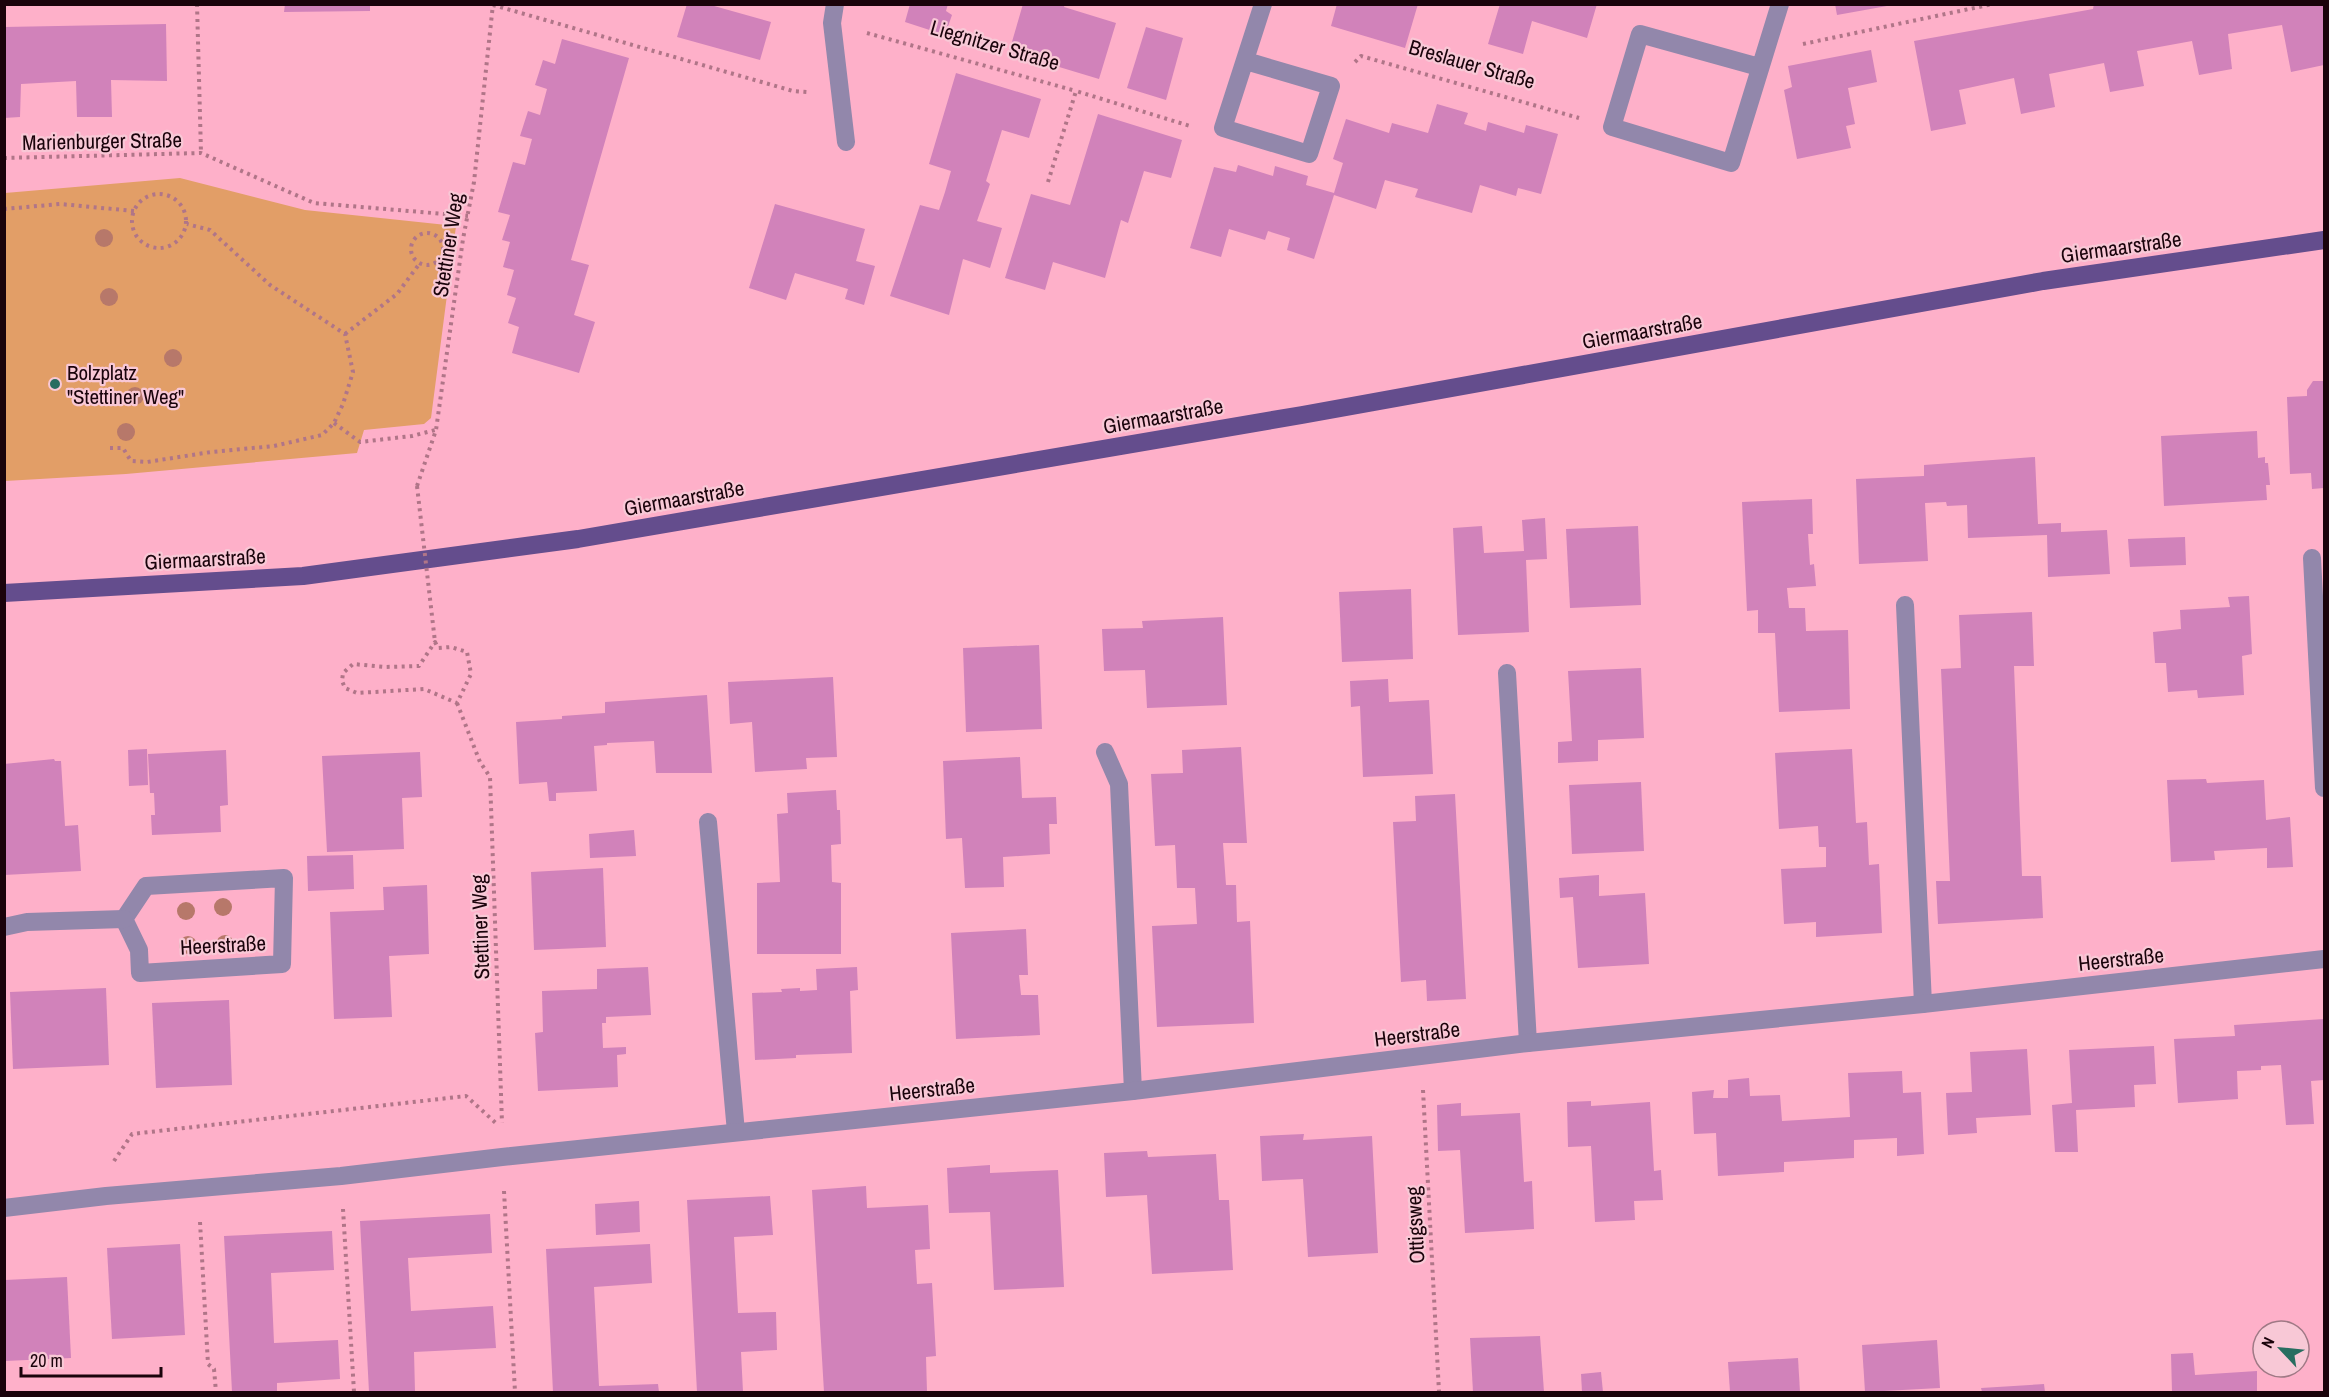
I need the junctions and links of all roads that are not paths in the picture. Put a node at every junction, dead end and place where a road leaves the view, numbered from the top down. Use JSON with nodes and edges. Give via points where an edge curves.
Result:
{"nodes":[{"id":1,"x":835,"y":4,"type":"edge"},
{"id":2,"x":1263,"y":4,"type":"edge"},
{"id":3,"x":1780,"y":4,"type":"edge"},
{"id":4,"x":1246,"y":61,"type":"junction"},
{"id":5,"x":1759,"y":67,"type":"junction"},
{"id":6,"x":846,"y":142,"type":"dead end"},
{"id":7,"x":2325,"y":240,"type":"edge"},
{"id":8,"x":2312,"y":558,"type":"dead end"},
{"id":9,"x":4,"y":593,"type":"edge"},
{"id":10,"x":1905,"y":605,"type":"dead end"},
{"id":11,"x":1507,"y":673,"type":"dead end"},
{"id":12,"x":1105,"y":752,"type":"dead end"},
{"id":13,"x":2325,"y":788,"type":"edge"},
{"id":14,"x":708,"y":822,"type":"dead end"},
{"id":15,"x":124,"y":919,"type":"junction"},
{"id":16,"x":4,"y":927,"type":"edge"},
{"id":17,"x":2325,"y":958,"type":"edge"},
{"id":18,"x":1923,"y":1004,"type":"junction"},
{"id":19,"x":1528,"y":1043,"type":"junction"},
{"id":20,"x":1132,"y":1091,"type":"junction"},
{"id":21,"x":736,"y":1132,"type":"junction"},
{"id":22,"x":4,"y":1209,"type":"edge"}],
"edges":[{"from":1,"to":6,"type":"street","via":[[832,23]]},
{"from":2,"to":4,"type":"street"},
{"from":3,"to":5,"type":"street"},
{"from":4,"to":4,"type":"street","via":[[1223,129],[1309,154],[1331,86]]},
{"from":5,"to":5,"type":"street","via":[[1731,163],[1612,127],[1640,34]]},
{"from":7,"to":9,"type":"main road","name":"Giermaarstraße","via":[[2043,281],[1302,415],[578,539],[303,576]]},
{"from":8,"to":13,"type":"street"},
{"from":10,"to":18,"type":"street"},
{"from":11,"to":19,"type":"street"},
{"from":12,"to":20,"type":"street","via":[[1119,784]]},
{"from":14,"to":21,"type":"street"},
{"from":15,"to":15,"type":"street","name":"Heerstraße","via":[[139,950],[140,973],[282,964],[284,878],[146,886]]},
{"from":15,"to":16,"type":"street","via":[[27,922]]},
{"from":17,"to":18,"type":"street","name":"Heerstraße"},
{"from":18,"to":19,"type":"street","name":"Heerstraße"},
{"from":19,"to":20,"type":"street","name":"Heerstraße"},
{"from":20,"to":21,"type":"street","name":"Heerstraße"},
{"from":21,"to":22,"type":"street","name":"Heerstraße"}]}
